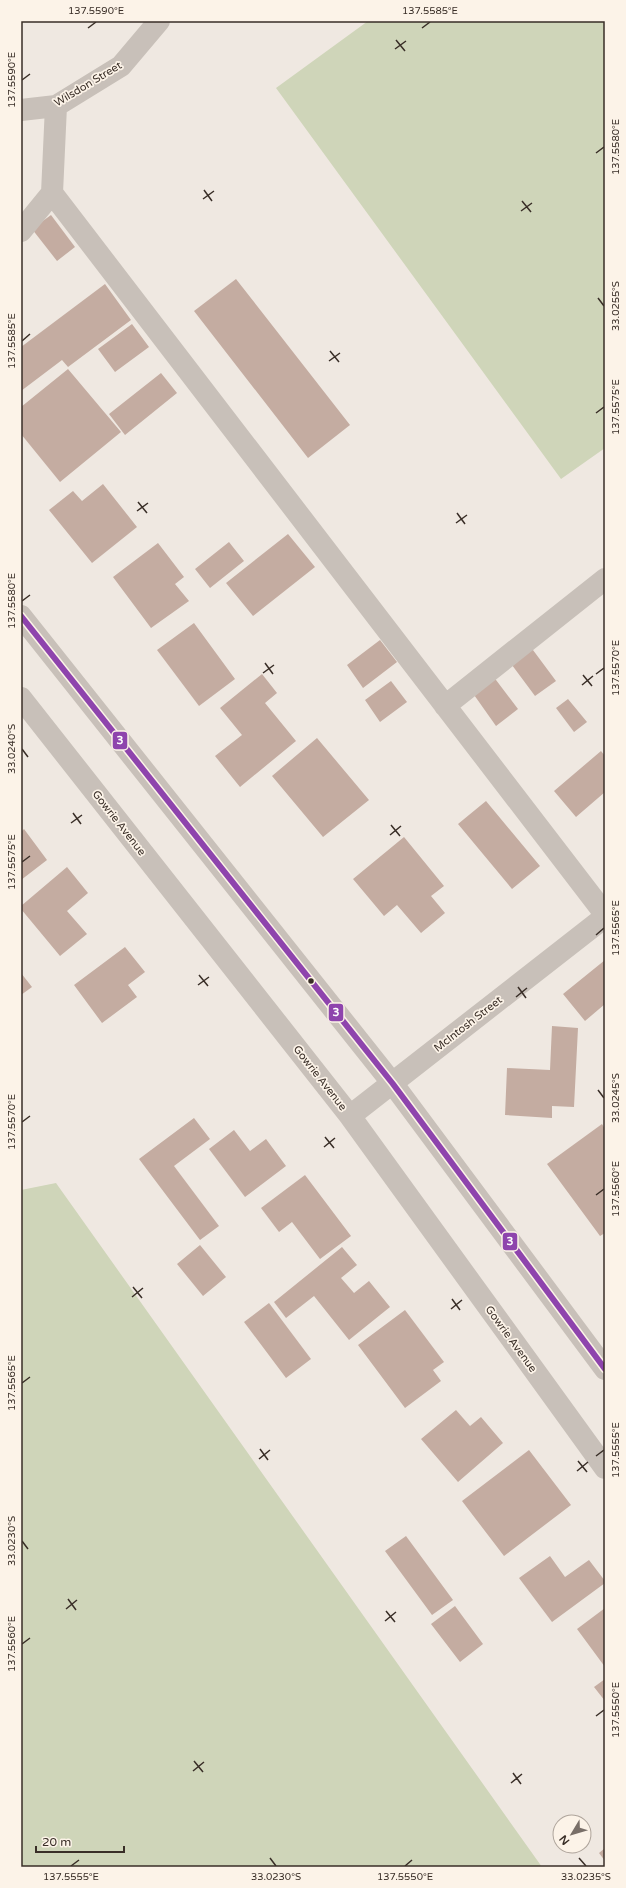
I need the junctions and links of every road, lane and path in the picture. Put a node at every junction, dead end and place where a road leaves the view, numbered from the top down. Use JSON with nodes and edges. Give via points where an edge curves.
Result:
{"nodes":[{"id":1,"x":159,"y":21,"type":"edge"},
{"id":2,"x":56,"y":106,"type":"junction"},
{"id":3,"x":21,"y":110,"type":"edge"},
{"id":4,"x":52,"y":193,"type":"junction"},
{"id":5,"x":21,"y":231,"type":"edge"},
{"id":6,"x":605,"y":579,"type":"edge"},
{"id":7,"x":21,"y":616,"type":"edge"},
{"id":8,"x":21,"y":698,"type":"edge"},
{"id":9,"x":445,"y":706,"type":"junction"},
{"id":10,"x":605,"y":915,"type":"edge"},
{"id":11,"x":392,"y":1084,"type":"junction"},
{"id":12,"x":350,"y":1116,"type":"junction"},
{"id":13,"x":605,"y":1370,"type":"edge"},
{"id":14,"x":605,"y":1468,"type":"edge"}],
"edges":[{"from":1,"to":2,"type":"street","name":"Wilsdon Street","via":[[121,66]]},
{"from":2,"to":3,"type":"street","name":"Wilsdon Street"},
{"from":2,"to":4,"type":"street"},
{"from":4,"to":5,"type":"street"},
{"from":4,"to":9,"type":"street"},
{"from":6,"to":9,"type":"street"},
{"from":7,"to":11,"type":"street"},
{"from":8,"to":12,"type":"street","name":"Gowrie Avenue"},
{"from":9,"to":10,"type":"street"},
{"from":10,"to":11,"type":"street","name":"McIntosh Street"},
{"from":11,"to":12,"type":"street","name":"McIntosh Street"},
{"from":11,"to":13,"type":"street"},
{"from":12,"to":14,"type":"street","name":"Gowrie Avenue"}]}
